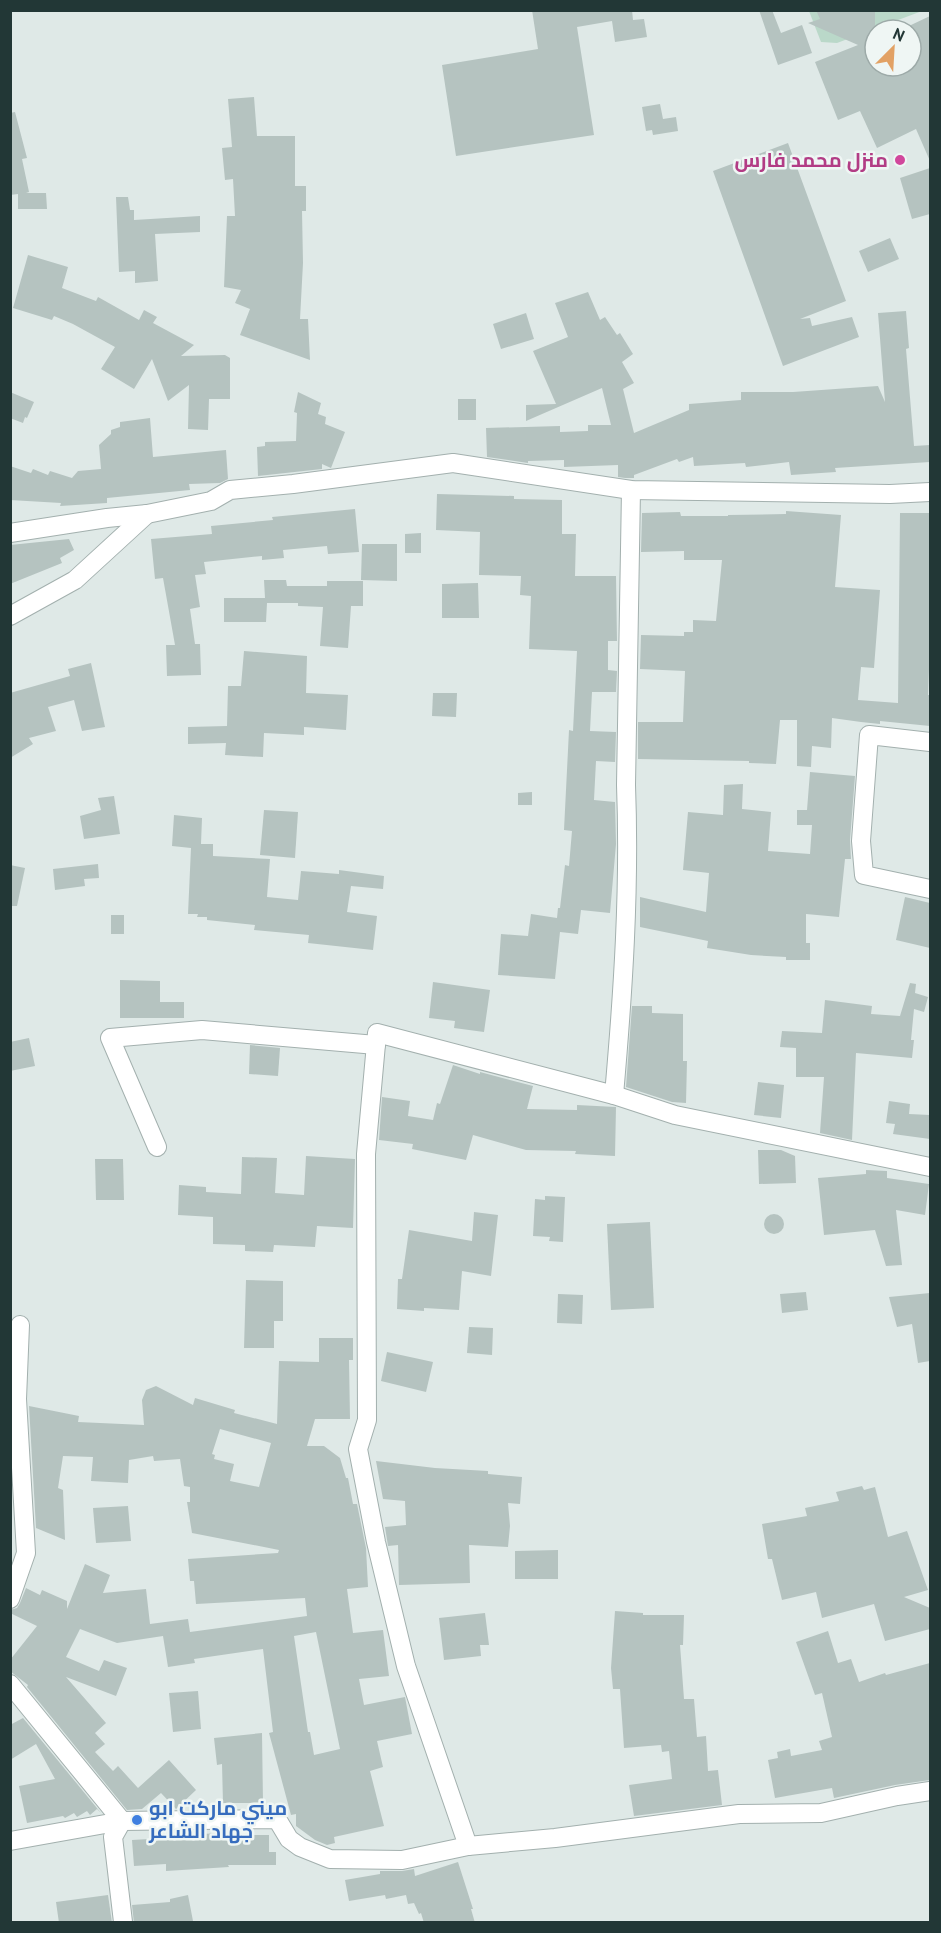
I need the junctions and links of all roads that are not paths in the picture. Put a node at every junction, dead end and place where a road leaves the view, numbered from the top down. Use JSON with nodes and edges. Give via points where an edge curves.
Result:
{"nodes":[{"id":1,"x":631,"y":490,"type":"junction"},
{"id":2,"x":930,"y":492,"type":"edge"},
{"id":3,"x":147,"y":514,"type":"junction"},
{"id":4,"x":10,"y":532,"type":"edge"},
{"id":5,"x":10,"y":616,"type":"edge"},
{"id":6,"x":930,"y":742,"type":"edge"},
{"id":7,"x":930,"y":889,"type":"edge"},
{"id":8,"x":376,"y":1045,"type":"junction"},
{"id":9,"x":614,"y":1095,"type":"junction"},
{"id":10,"x":157,"y":1147,"type":"dead end"},
{"id":11,"x":930,"y":1167,"type":"edge"},
{"id":12,"x":20,"y":1325,"type":"dead end"},
{"id":13,"x":10,"y":1599,"type":"edge"},
{"id":14,"x":10,"y":1684,"type":"edge"},
{"id":15,"x":930,"y":1791,"type":"edge"},
{"id":16,"x":122,"y":1821,"type":"junction"},
{"id":17,"x":10,"y":1841,"type":"edge"},
{"id":18,"x":468,"y":1846,"type":"junction"},
{"id":19,"x":123,"y":1923,"type":"edge"}],
"edges":[{"from":1,"to":2,"type":"street"},
{"from":1,"to":3,"type":"street","via":[[453,463],[230,490],[211,501]]},
{"from":1,"to":9,"type":"street","via":[[623,996]]},
{"from":3,"to":4,"type":"street"},
{"from":3,"to":5,"type":"street","via":[[75,580]]},
{"from":6,"to":7,"type":"street","via":[[869,735],[861,841],[864,875]]},
{"from":8,"to":9,"type":"street","via":[[377,1033]]},
{"from":8,"to":10,"type":"street","via":[[202,1030],[110,1038]]},
{"from":8,"to":18,"type":"street","via":[[366,1154],[367,1420],[358,1449],[406,1666]]},
{"from":9,"to":11,"type":"street","via":[[675,1115]]},
{"from":12,"to":13,"type":"street","via":[[17,1399],[26,1552]]},
{"from":14,"to":16,"type":"street"},
{"from":15,"to":18,"type":"street","via":[[821,1813],[739,1814]]},
{"from":16,"to":17,"type":"street"},
{"from":16,"to":18,"type":"street","via":[[277,1819],[289,1839],[330,1859],[402,1860]]},
{"from":16,"to":19,"type":"street","via":[[113,1837]]}]}
